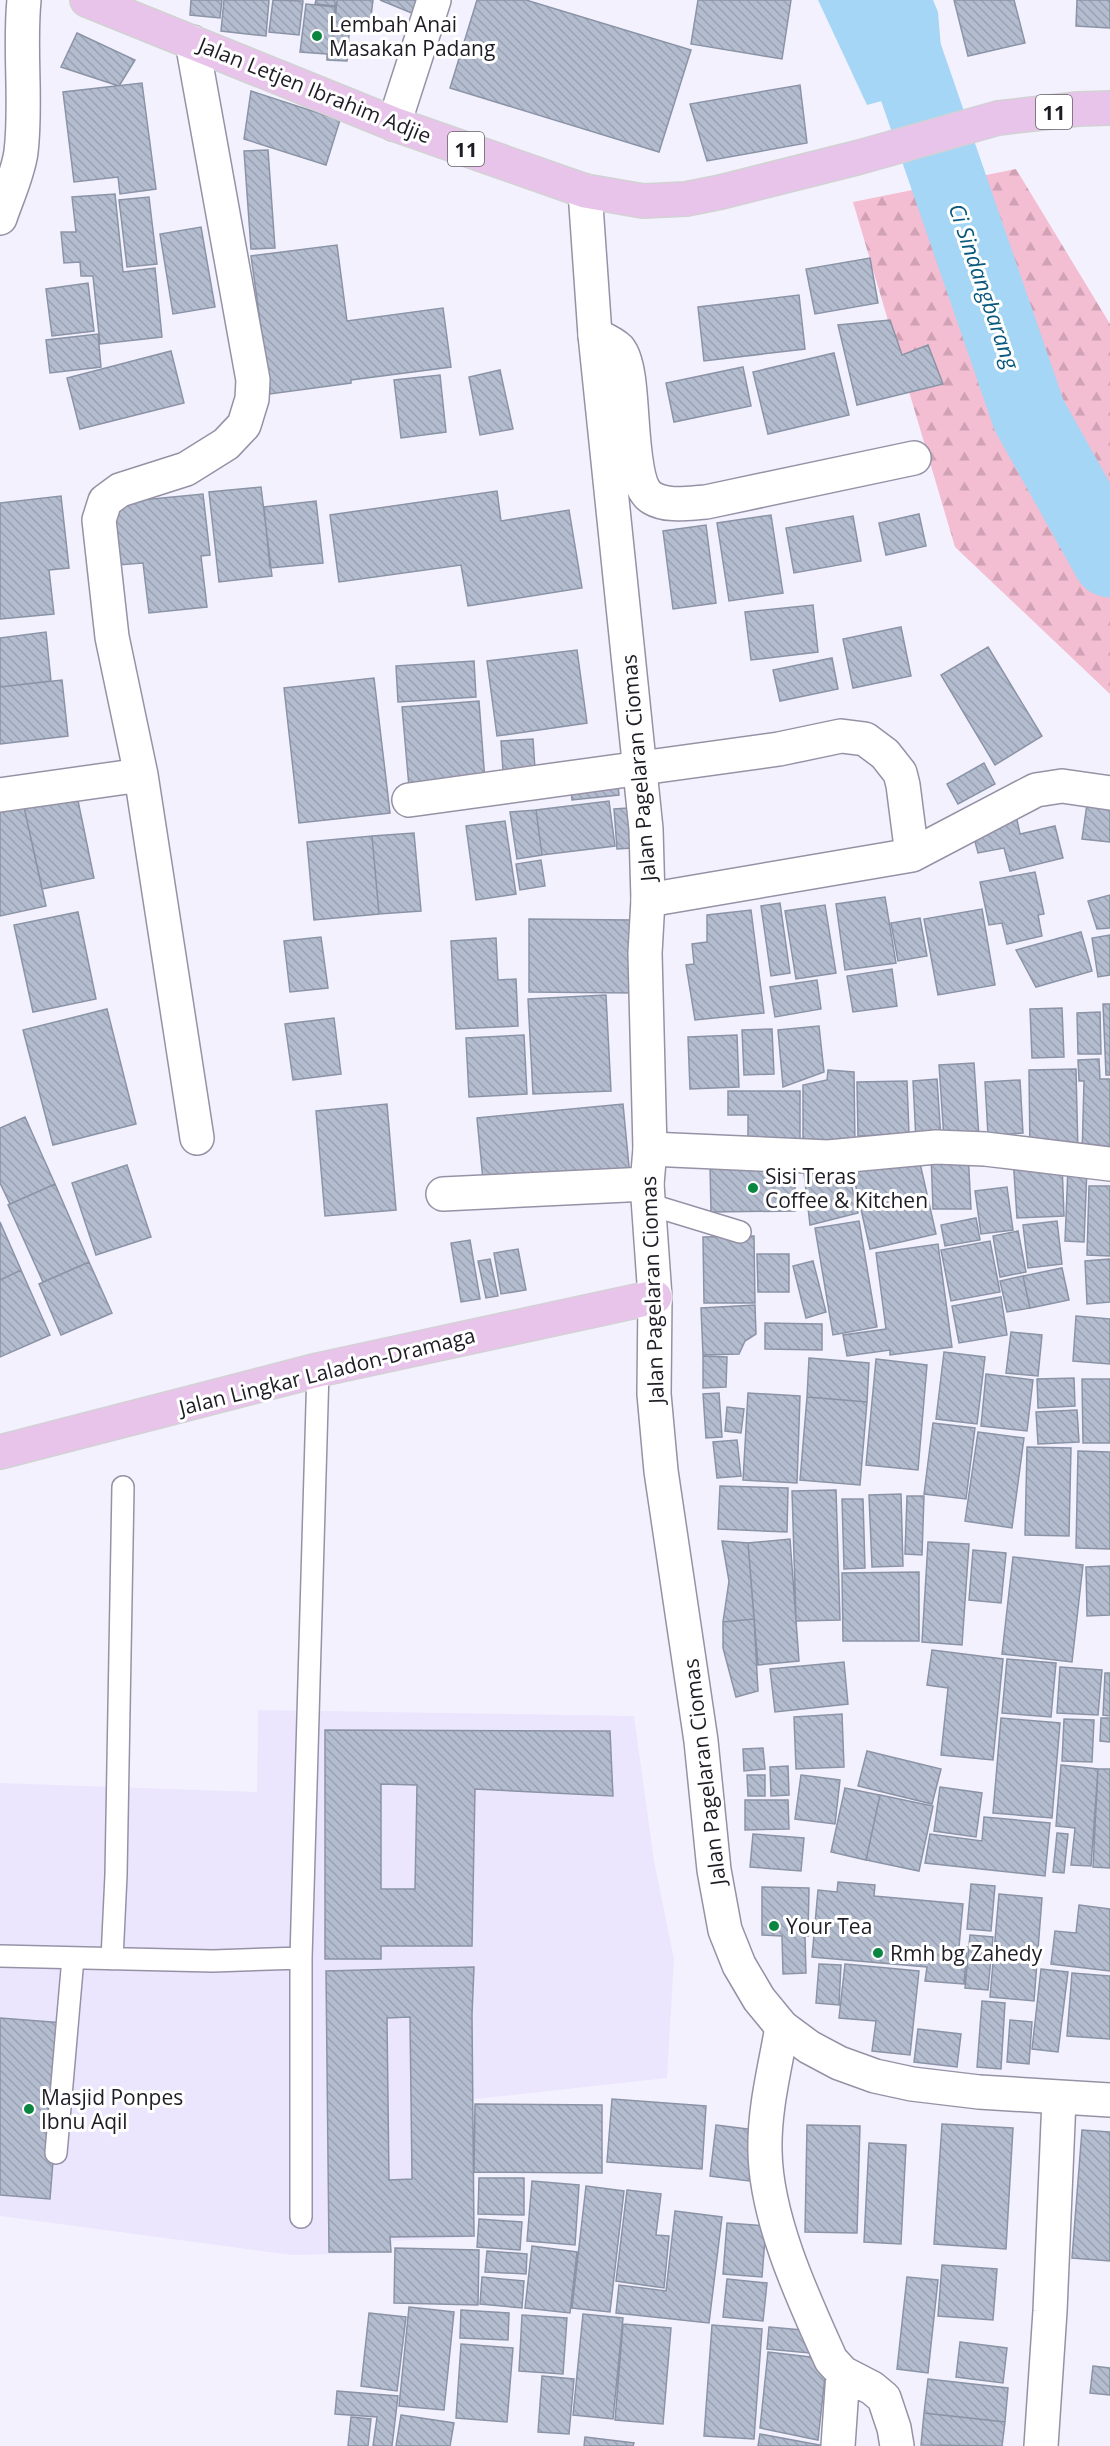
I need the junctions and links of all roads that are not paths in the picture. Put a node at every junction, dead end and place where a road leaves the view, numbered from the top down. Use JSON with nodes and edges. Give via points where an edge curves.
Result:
{"nodes":[{"id":1,"x":24,"y":0,"type":"edge"},
{"id":2,"x":87,"y":0,"type":"edge"},
{"id":3,"x":434,"y":0,"type":"edge"},
{"id":4,"x":192,"y":42,"type":"junction"},
{"id":5,"x":1110,"y":108,"type":"edge"},
{"id":6,"x":394,"y":124,"type":"junction"},
{"id":7,"x":585,"y":191,"type":"junction"},
{"id":8,"x":0,"y":218,"type":"edge"},
{"id":9,"x":595,"y":335,"type":"junction"},
{"id":10,"x":914,"y":458,"type":"dead end"},
{"id":11,"x":641,"y":768,"type":"junction"},
{"id":12,"x":141,"y":775,"type":"junction"},
{"id":13,"x":1110,"y":793,"type":"edge"},
{"id":14,"x":0,"y":795,"type":"edge"},
{"id":15,"x":409,"y":800,"type":"dead end"},
{"id":16,"x":912,"y":855,"type":"junction"},
{"id":17,"x":648,"y":900,"type":"junction"},
{"id":18,"x":197,"y":1138,"type":"dead end"},
{"id":19,"x":650,"y":1149,"type":"junction"},
{"id":20,"x":1110,"y":1164,"type":"edge"},
{"id":21,"x":443,"y":1194,"type":"dead end"},
{"id":22,"x":648,"y":1194,"type":"junction"},
{"id":23,"x":740,"y":1232,"type":"dead end"},
{"id":24,"x":655,"y":1297,"type":"junction"},
{"id":25,"x":318,"y":1371,"type":"junction"},
{"id":26,"x":0,"y":1452,"type":"edge"},
{"id":27,"x":123,"y":1487,"type":"dead end"},
{"id":28,"x":0,"y":1956,"type":"edge"},
{"id":29,"x":73,"y":1958,"type":"junction"},
{"id":30,"x":301,"y":1958,"type":"junction"},
{"id":31,"x":112,"y":1959,"type":"junction"},
{"id":32,"x":782,"y":2027,"type":"junction"},
{"id":33,"x":1059,"y":2099,"type":"junction"},
{"id":34,"x":1110,"y":2100,"type":"edge"},
{"id":35,"x":56,"y":2153,"type":"dead end"},
{"id":36,"x":301,"y":2217,"type":"dead end"},
{"id":37,"x":843,"y":2373,"type":"junction"},
{"id":38,"x":838,"y":2446,"type":"edge"},
{"id":39,"x":897,"y":2446,"type":"edge"},
{"id":40,"x":1041,"y":2446,"type":"edge"}],
"edges":[{"from":1,"to":8,"type":"street","via":[[20,155]]},
{"from":2,"to":4,"type":"main road","name":"Jalan Letjen Ibrahim Adjie","number":"11"},
{"from":3,"to":6,"type":"street"},
{"from":4,"to":6,"type":"main road","name":"Jalan Letjen Ibrahim Adjie","number":"11"},
{"from":4,"to":12,"type":"street","via":[[253,380],[252,399],[244,425],[226,444],[186,469],[120,490],[105,501],[99,520],[112,637]]},
{"from":5,"to":7,"type":"main road","name":"Jalan Letjen Ibrahim Adjie","number":"11","via":[[998,118],[860,157],[686,198],[643,201]]},
{"from":6,"to":7,"type":"main road","name":"Jalan Letjen Ibrahim Adjie","number":"11"},
{"from":7,"to":9,"type":"street","name":"Jalan Pagelaran Ciomas"},
{"from":9,"to":10,"type":"street","via":[[620,350],[628,377],[639,472],[646,495],[654,500],[674,504],[706,502]]},
{"from":9,"to":11,"type":"street","name":"Jalan Pagelaran Ciomas"},
{"from":11,"to":15,"type":"street"},
{"from":11,"to":16,"type":"street","via":[[779,749],[841,736],[865,739],[885,754],[900,773]]},
{"from":11,"to":17,"type":"street","name":"Jalan Pagelaran Ciomas"},
{"from":12,"to":14,"type":"street"},
{"from":12,"to":18,"type":"street"},
{"from":13,"to":16,"type":"street","via":[[1062,786],[1036,790]]},
{"from":16,"to":17,"type":"street"},
{"from":17,"to":19,"type":"street","name":"Jalan Pagelaran Ciomas","via":[[645,953]]},
{"from":19,"to":20,"type":"street","via":[[828,1157],[946,1147]]},
{"from":19,"to":22,"type":"street","name":"Jalan Pagelaran Ciomas"},
{"from":21,"to":22,"type":"street"},
{"from":22,"to":23,"type":"lane"},
{"from":22,"to":24,"type":"street","name":"Jalan Pagelaran Ciomas"},
{"from":24,"to":25,"type":"main road","name":"Jalan Lingkar Laladon-Dramaga"},
{"from":24,"to":32,"type":"street","name":"Jalan Pagelaran Ciomas","via":[[654,1394],[661,1471],[701,1741],[714,1870],[725,1930],[739,1965]]},
{"from":25,"to":26,"type":"main road","name":"Jalan Lingkar Laladon-Dramaga"},
{"from":25,"to":30,"type":"lane"},
{"from":27,"to":31,"type":"lane"},
{"from":28,"to":29,"type":"lane"},
{"from":29,"to":31,"type":"lane"},
{"from":29,"to":35,"type":"lane"},
{"from":30,"to":31,"type":"lane"},
{"from":30,"to":36,"type":"lane"},
{"from":32,"to":33,"type":"street","name":"Jalan Pagelaran Ciomas","via":[[809,2048],[875,2076]]},
{"from":32,"to":37,"type":"street","via":[[766,2116],[767,2180],[774,2217],[816,2328],[831,2360]]},
{"from":33,"to":34,"type":"street","name":"Jalan Pagelaran Ciomas"},
{"from":33,"to":40,"type":"street"},
{"from":37,"to":38,"type":"street"},
{"from":37,"to":39,"type":"street","via":[[884,2398]]}]}
